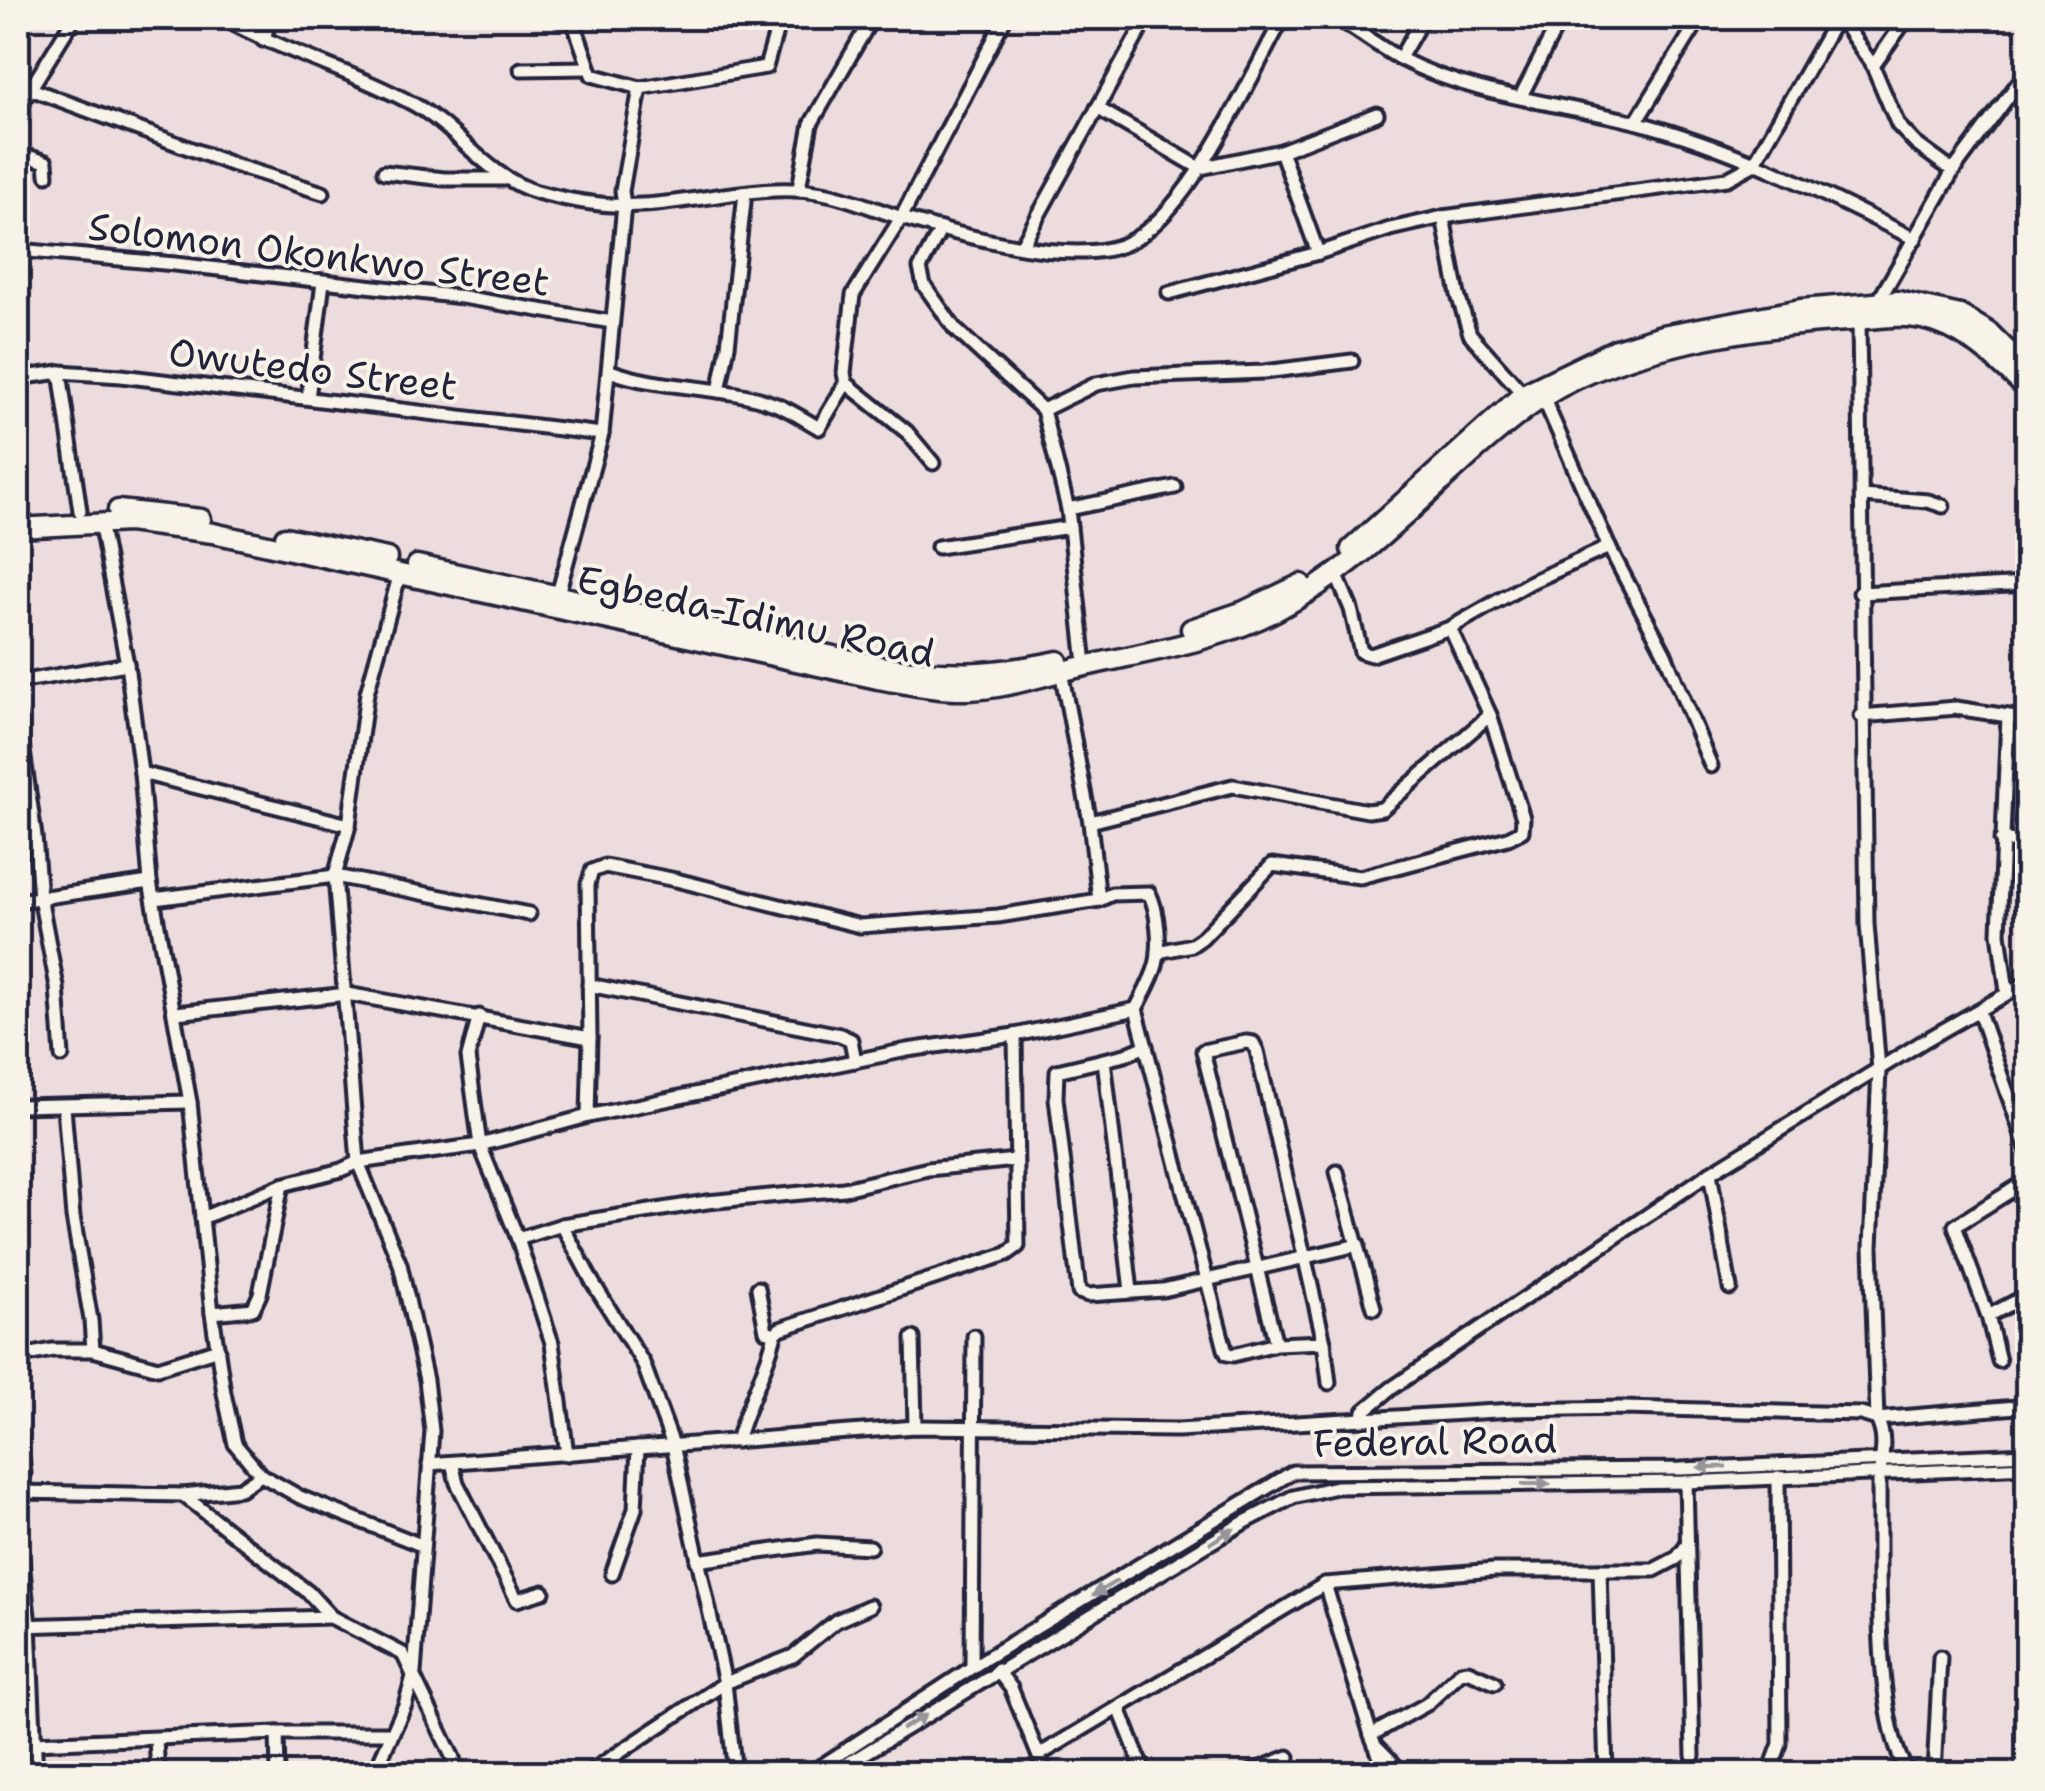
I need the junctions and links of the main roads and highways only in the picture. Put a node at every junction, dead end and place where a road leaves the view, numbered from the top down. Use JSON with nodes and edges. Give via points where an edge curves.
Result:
{"nodes":[{"id":1,"x":1802,"y":316,"type":"junction"},
{"id":2,"x":2027,"y":371,"type":"edge"},
{"id":3,"x":2028,"y":390,"type":"edge"},
{"id":4,"x":1438,"y":479,"type":"junction"},
{"id":5,"x":18,"y":516,"type":"edge"},
{"id":6,"x":18,"y":528,"type":"edge"}],
"edges":[{"from":1,"to":2,"type":"main road","name":"Egbeda-Idimu Road","via":[[1879,300],[1925,304],[1988,332]]},
{"from":1,"to":3,"type":"main road","name":"Egbeda-Idimu Road","via":[[1922,319],[1950,328]]},
{"from":1,"to":4,"type":"main road","name":"Egbeda-Idimu Road","via":[[1587,374],[1543,398]]},
{"from":1,"to":4,"type":"main road","name":"Egbeda-Idimu Road","via":[[1662,335],[1616,349],[1522,394]]},
{"from":4,"to":5,"type":"main road","name":"Egbeda-Idimu Road","via":[[1339,560],[1244,611],[1166,637],[969,675],[933,674],[650,617],[179,514]]},
{"from":4,"to":6,"type":"main road","name":"Egbeda-Idimu Road","via":[[1337,576],[1273,613],[970,690],[924,688],[213,533],[100,522]]}]}
